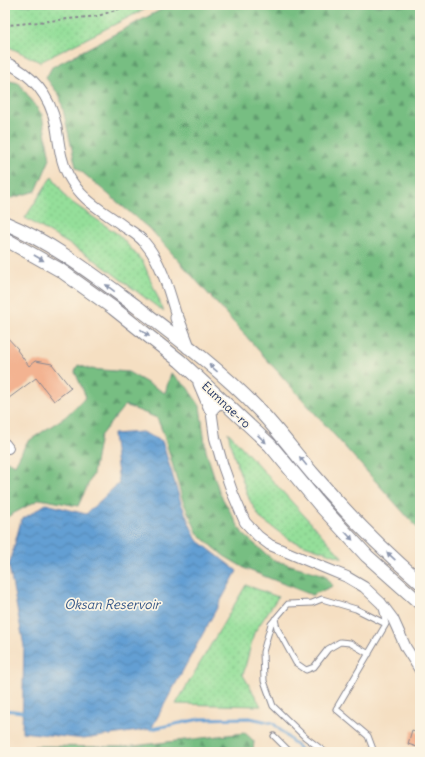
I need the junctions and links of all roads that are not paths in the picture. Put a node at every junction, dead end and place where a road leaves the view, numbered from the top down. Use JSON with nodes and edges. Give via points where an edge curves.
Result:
{"nodes":[{"id":1,"x":5,"y":62,"type":"edge"},
{"id":2,"x":5,"y":223,"type":"edge"},
{"id":3,"x":5,"y":239,"type":"edge"},
{"id":4,"x":177,"y":318,"type":"junction"},
{"id":5,"x":168,"y":332,"type":"junction"},
{"id":6,"x":188,"y":348,"type":"junction"},
{"id":7,"x":198,"y":378,"type":"junction"},
{"id":8,"x":224,"y":402,"type":"junction"},
{"id":9,"x":211,"y":409,"type":"junction"},
{"id":10,"x":420,"y":582,"type":"edge"},
{"id":11,"x":381,"y":603,"type":"junction"},
{"id":12,"x":420,"y":603,"type":"edge"},
{"id":13,"x":275,"y":619,"type":"junction"},
{"id":14,"x":386,"y":624,"type":"junction"},
{"id":15,"x":369,"y":654,"type":"junction"},
{"id":16,"x":420,"y":670,"type":"edge"},
{"id":17,"x":274,"y":736,"type":"dead end"},
{"id":18,"x":290,"y":752,"type":"edge"},
{"id":19,"x":325,"y":752,"type":"edge"},
{"id":20,"x":374,"y":752,"type":"edge"}],
"edges":[{"from":1,"to":4,"type":"street","via":[[30,76],[50,104],[62,162],[78,191],[90,203],[145,243],[161,270]]},
{"from":5,"to":2,"type":"street","name":"Eumnae-ro","one_way":true,"via":[[58,250]]},
{"from":3,"to":7,"type":"street","name":"Eumnae-ro","one_way":true,"via":[[60,270],[113,308],[180,360]]},
{"from":4,"to":5,"type":"street"},
{"from":4,"to":6,"type":"street"},
{"from":5,"to":6,"type":"street","name":"Eumnae-ro"},
{"from":10,"to":6,"type":"street","name":"Eumnae-ro","one_way":true,"via":[[378,544],[312,473],[260,411]]},
{"from":7,"to":8,"type":"street","name":"Eumnae-ro"},
{"from":7,"to":9,"type":"street"},
{"from":8,"to":9,"type":"street"},
{"from":8,"to":12,"type":"street","name":"Eumnae-ro","one_way":true,"via":[[270,445],[367,556]]},
{"from":9,"to":11,"type":"street","via":[[215,438],[223,466],[245,522],[270,546],[347,577],[364,587]]},
{"from":11,"to":14,"type":"lane"},
{"from":11,"to":16,"type":"street","via":[[393,619],[406,648]]},
{"from":13,"to":14,"type":"lane","via":[[288,604],[312,603],[322,599],[356,609]]},
{"from":13,"to":15,"type":"lane","via":[[277,628],[296,663],[306,670],[314,667],[328,649],[340,642],[350,643]]},
{"from":13,"to":19,"type":"lane","via":[[271,624],[263,652],[264,681],[273,706],[305,737]]},
{"from":14,"to":15,"type":"lane"},
{"from":15,"to":20,"type":"lane","via":[[336,709],[368,736]]},
{"from":17,"to":18,"type":"lane"}]}
